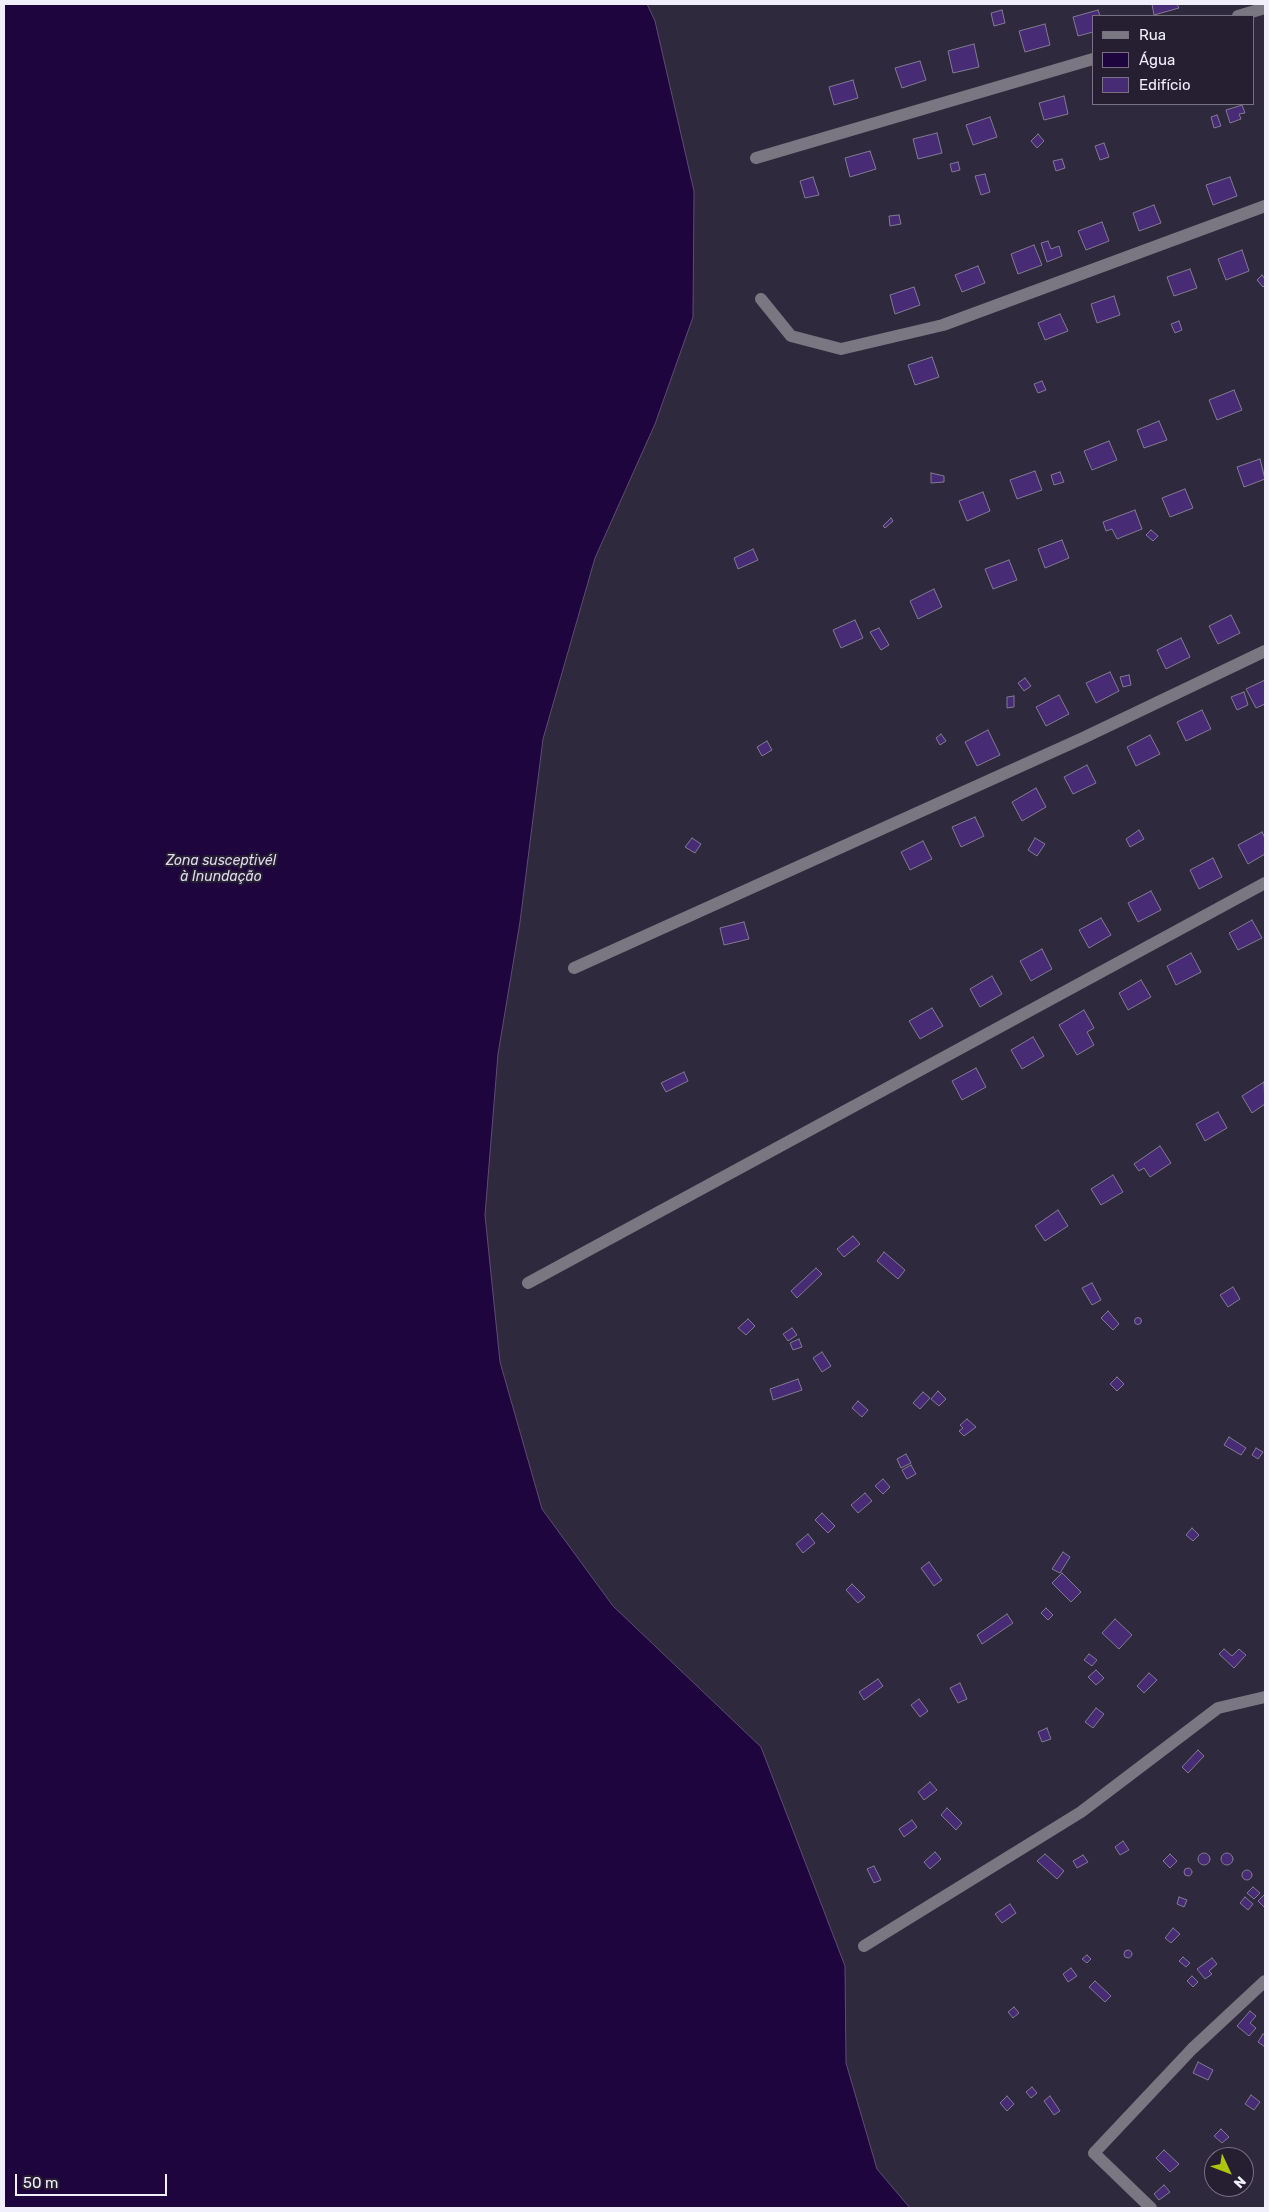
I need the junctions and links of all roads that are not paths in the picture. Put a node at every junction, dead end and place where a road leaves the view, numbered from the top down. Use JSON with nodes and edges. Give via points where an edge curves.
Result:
{"nodes":[{"id":1,"x":1265,"y":8,"type":"edge"},
{"id":2,"x":1241,"y":15,"type":"edge"},
{"id":3,"x":1092,"y":59,"type":"edge"},
{"id":4,"x":756,"y":158,"type":"dead end"},
{"id":5,"x":1265,"y":206,"type":"edge"},
{"id":6,"x":761,"y":299,"type":"dead end"},
{"id":7,"x":1265,"y":651,"type":"edge"},
{"id":8,"x":1265,"y":883,"type":"edge"},
{"id":9,"x":574,"y":968,"type":"dead end"},
{"id":10,"x":528,"y":1283,"type":"dead end"},
{"id":11,"x":1265,"y":1697,"type":"edge"},
{"id":12,"x":864,"y":1946,"type":"dead end"},
{"id":13,"x":1265,"y":1981,"type":"edge"},
{"id":14,"x":1152,"y":2208,"type":"edge"}],
"edges":[{"from":1,"to":2,"type":"lane"},
{"from":3,"to":4,"type":"lane"},
{"from":5,"to":6,"type":"lane","via":[[943,325],[841,349],[790,336]]},
{"from":7,"to":9,"type":"lane","via":[[1083,738]]},
{"from":8,"to":10,"type":"lane"},
{"from":11,"to":12,"type":"lane","via":[[1218,1708],[1081,1812]]},
{"from":13,"to":14,"type":"lane","via":[[1192,2049],[1094,2153]]}]}
